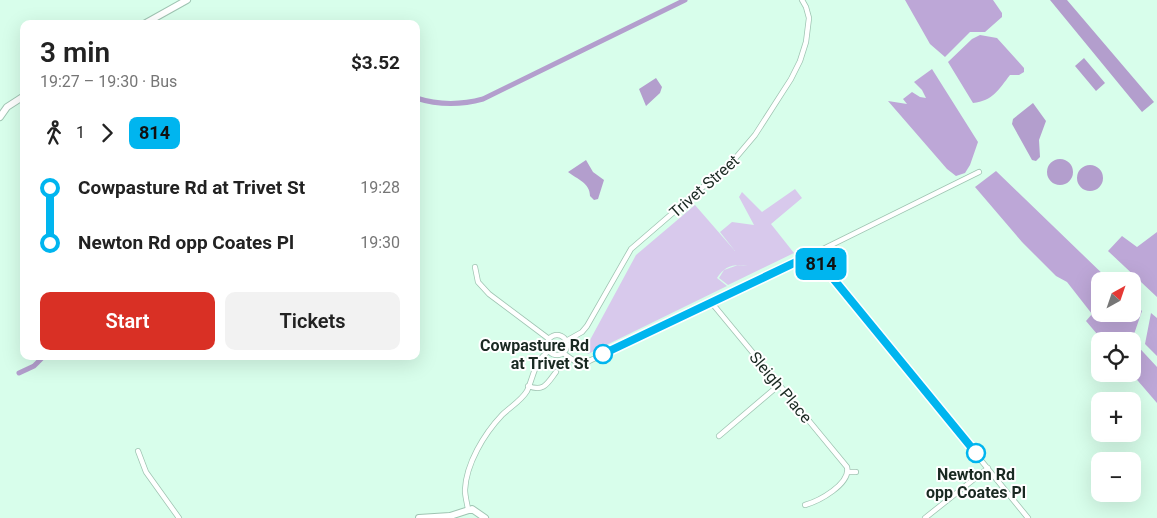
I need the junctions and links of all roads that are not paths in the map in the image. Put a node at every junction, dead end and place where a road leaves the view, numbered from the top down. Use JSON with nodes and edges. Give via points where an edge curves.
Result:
{"nodes":[{"id":1,"x":187,"y":0,"type":"edge"},
{"id":2,"x":802,"y":0,"type":"edge"},
{"id":3,"x":151,"y":20,"type":"edge"},
{"id":4,"x":20,"y":99,"type":"edge"},
{"id":5,"x":0,"y":117,"type":"edge"},
{"id":6,"x":979,"y":172,"type":"dead end"},
{"id":7,"x":813,"y":254,"type":"junction"},
{"id":8,"x":475,"y":267,"type":"dead end"},
{"id":9,"x":712,"y":302,"type":"junction"},
{"id":10,"x":550,"y":339,"type":"junction"},
{"id":11,"x":566,"y":341,"type":"junction"},
{"id":12,"x":549,"y":351,"type":"junction"},
{"id":13,"x":563,"y":353,"type":"junction"},
{"id":14,"x":556,"y":372,"type":"dead end"},
{"id":15,"x":779,"y":385,"type":"junction"},
{"id":16,"x":528,"y":386,"type":"junction"},
{"id":17,"x":719,"y":436,"type":"dead end"},
{"id":18,"x":138,"y":451,"type":"dead end"},
{"id":19,"x":988,"y":468,"type":"junction"},
{"id":20,"x":848,"y":472,"type":"junction"},
{"id":21,"x":856,"y":472,"type":"dead end"},
{"id":22,"x":805,"y":505,"type":"dead end"},
{"id":23,"x":466,"y":510,"type":"junction"},
{"id":24,"x":482,"y":516,"type":"edge"},
{"id":25,"x":180,"y":518,"type":"edge"},
{"id":26,"x":419,"y":518,"type":"edge"},
{"id":27,"x":458,"y":518,"type":"edge"},
{"id":28,"x":924,"y":518,"type":"edge"},
{"id":29,"x":1028,"y":518,"type":"edge"}],
"edges":[{"from":1,"to":3,"type":"street"},
{"from":2,"to":11,"type":"street","name":"Trivet Street","via":[[807,10],[808,28],[799,65],[751,142],[733,162],[634,246],[587,326]]},
{"from":4,"to":5,"type":"street"},
{"from":6,"to":7,"type":"street"},
{"from":7,"to":9,"type":"street"},
{"from":7,"to":19,"type":"street"},
{"from":8,"to":10,"type":"street","via":[[478,282],[488,294]]},
{"from":9,"to":13,"type":"street","via":[[587,362],[576,362]]},
{"from":9,"to":15,"type":"street","name":"Sleigh Place"},
{"from":10,"to":11,"type":"street","via":[[559,336]]},
{"from":10,"to":12,"type":"street"},
{"from":11,"to":13,"type":"street"},
{"from":12,"to":13,"type":"street","via":[[554,355]]},
{"from":12,"to":16,"type":"street","via":[[537,363]]},
{"from":14,"to":16,"type":"street","via":[[542,387]]},
{"from":15,"to":17,"type":"street"},
{"from":15,"to":20,"type":"street","name":"Sleigh Place"},
{"from":16,"to":23,"type":"street","via":[[520,399],[492,427],[478,449],[465,491]]},
{"from":18,"to":25,"type":"street","via":[[146,472]]},
{"from":19,"to":28,"type":"street"},
{"from":19,"to":29,"type":"street"},
{"from":20,"to":21,"type":"street"},
{"from":20,"to":22,"type":"street","via":[[844,481],[823,497]]},
{"from":23,"to":24,"type":"street","via":[[472,509]]},
{"from":23,"to":26,"type":"street","via":[[450,516]]},
{"from":23,"to":27,"type":"street"}]}
